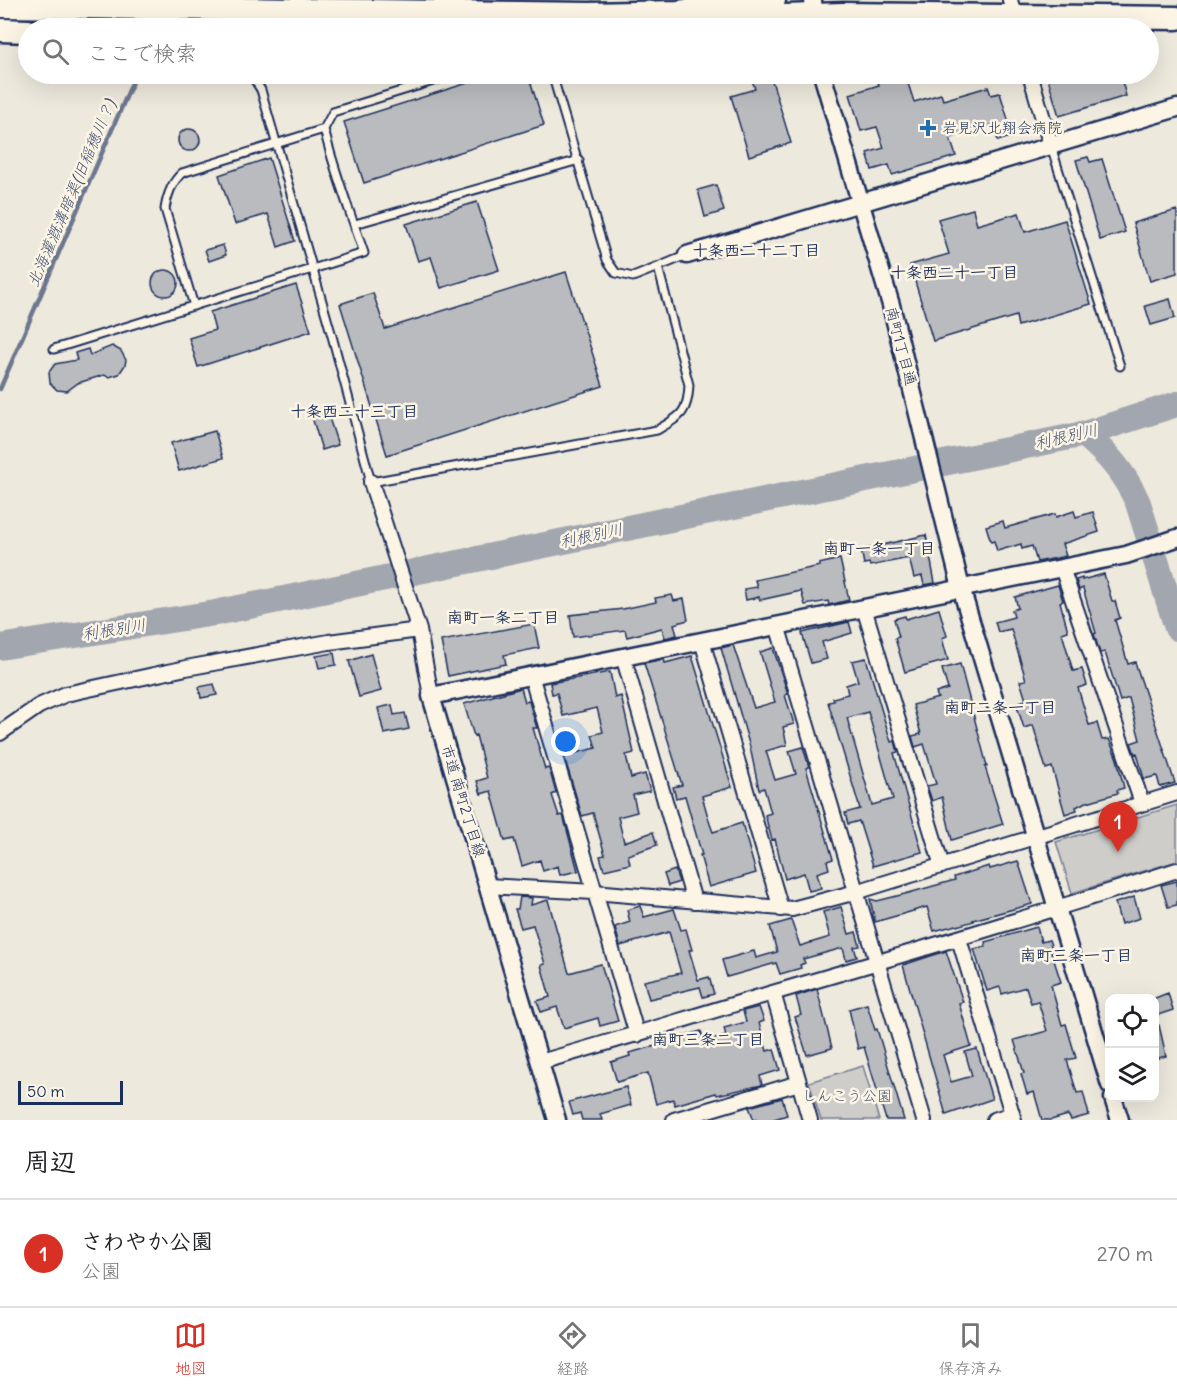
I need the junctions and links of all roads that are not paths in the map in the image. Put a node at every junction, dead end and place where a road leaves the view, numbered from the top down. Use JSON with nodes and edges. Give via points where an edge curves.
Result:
{"nodes":[{"id":1,"x":774,"y":0,"type":"edge"},
{"id":2,"x":995,"y":0,"type":"edge"},
{"id":3,"x":1177,"y":3,"type":"edge"},
{"id":4,"x":0,"y":6,"type":"edge"},
{"id":5,"x":814,"y":14,"type":"edge"},
{"id":6,"x":1013,"y":15,"type":"edge"},
{"id":7,"x":765,"y":18,"type":"edge"},
{"id":8,"x":1177,"y":18,"type":"edge"},
{"id":9,"x":0,"y":30,"type":"edge"},
{"id":10,"x":18,"y":31,"type":"edge"},
{"id":11,"x":257,"y":84,"type":"edge"},
{"id":12,"x":424,"y":84,"type":"edge"},
{"id":13,"x":555,"y":84,"type":"edge"},
{"id":14,"x":825,"y":84,"type":"edge"},
{"id":15,"x":1033,"y":84,"type":"edge"},
{"id":16,"x":1177,"y":108,"type":"edge"},
{"id":17,"x":324,"y":129,"type":"junction"},
{"id":18,"x":276,"y":142,"type":"junction"},
{"id":19,"x":1050,"y":146,"type":"junction"},
{"id":20,"x":579,"y":160,"type":"junction"},
{"id":21,"x":859,"y":201,"type":"junction"},
{"id":22,"x":354,"y":224,"type":"junction"},
{"id":23,"x":687,"y":255,"type":"joint"},
{"id":24,"x":658,"y":267,"type":"junction"},
{"id":25,"x":313,"y":270,"type":"junction"},
{"id":26,"x":194,"y":306,"type":"junction"},
{"id":27,"x":54,"y":349,"type":"dead end"},
{"id":28,"x":1119,"y":366,"type":"dead end"},
{"id":29,"x":371,"y":482,"type":"junction"},
{"id":30,"x":1177,"y":538,"type":"edge"},
{"id":31,"x":1062,"y":568,"type":"junction"},
{"id":32,"x":961,"y":588,"type":"junction"},
{"id":33,"x":864,"y":608,"type":"junction"},
{"id":34,"x":418,"y":625,"type":"junction"},
{"id":35,"x":777,"y":625,"type":"junction"},
{"id":36,"x":702,"y":641,"type":"junction"},
{"id":37,"x":623,"y":656,"type":"junction"},
{"id":38,"x":531,"y":675,"type":"junction"},
{"id":39,"x":431,"y":696,"type":"junction"},
{"id":40,"x":0,"y":733,"type":"edge"},
{"id":41,"x":1177,"y":793,"type":"edge"},
{"id":42,"x":1142,"y":803,"type":"junction"},
{"id":43,"x":1035,"y":837,"type":"junction"},
{"id":44,"x":942,"y":866,"type":"junction"},
{"id":45,"x":1177,"y":870,"type":"edge"},
{"id":46,"x":488,"y":886,"type":"junction"},
{"id":47,"x":594,"y":892,"type":"junction"},
{"id":48,"x":856,"y":892,"type":"junction"},
{"id":49,"x":694,"y":901,"type":"junction"},
{"id":50,"x":781,"y":909,"type":"junction"},
{"id":51,"x":1057,"y":909,"type":"junction"},
{"id":52,"x":959,"y":939,"type":"junction"},
{"id":53,"x":877,"y":963,"type":"junction"},
{"id":54,"x":773,"y":993,"type":"junction"},
{"id":55,"x":637,"y":1035,"type":"junction"},
{"id":56,"x":540,"y":1062,"type":"junction"},
{"id":57,"x":1105,"y":1068,"type":"edge"},
{"id":58,"x":799,"y":1083,"type":"junction"},
{"id":59,"x":1114,"y":1102,"type":"edge"},
{"id":60,"x":1013,"y":1117,"type":"edge"},
{"id":61,"x":557,"y":1120,"type":"edge"},
{"id":62,"x":674,"y":1120,"type":"edge"},
{"id":63,"x":810,"y":1120,"type":"edge"},
{"id":64,"x":924,"y":1120,"type":"edge"},
{"id":65,"x":994,"y":1120,"type":"edge"},
{"id":66,"x":1120,"y":1120,"type":"edge"}],
"edges":[{"from":1,"to":4,"type":"highway","via":[[678,12],[589,14]]},
{"from":2,"to":6,"type":"highway"},
{"from":3,"to":6,"type":"highway"},
{"from":5,"to":6,"type":"highway"},
{"from":5,"to":7,"type":"highway"},
{"from":6,"to":8,"type":"highway"},
{"from":9,"to":10,"type":"highway"},
{"from":11,"to":18,"type":"lane"},
{"from":12,"to":17,"type":"lane","via":[[333,112]]},
{"from":13,"to":20,"type":"lane"},
{"from":14,"to":21,"type":"street","name":"南町1丁目通"},
{"from":15,"to":19,"type":"street"},
{"from":16,"to":19,"type":"street"},
{"from":17,"to":18,"type":"lane"},
{"from":17,"to":22,"type":"lane"},
{"from":18,"to":25,"type":"lane"},
{"from":18,"to":26,"type":"lane","via":[[182,173],[175,179],[165,209]]},
{"from":19,"to":21,"type":"street"},
{"from":19,"to":28,"type":"lane"},
{"from":20,"to":22,"type":"lane"},
{"from":20,"to":24,"type":"lane","via":[[608,260],[616,273],[633,277]]},
{"from":21,"to":23,"type":"street"},
{"from":21,"to":32,"type":"street","name":"南町1丁目通","via":[[891,305]]},
{"from":22,"to":25,"type":"lane","via":[[364,254]]},
{"from":23,"to":24,"type":"lane"},
{"from":24,"to":29,"type":"lane","via":[[688,385],[688,404],[675,420],[657,430]]},
{"from":25,"to":26,"type":"lane"},
{"from":25,"to":29,"type":"lane"},
{"from":26,"to":27,"type":"lane"},
{"from":29,"to":34,"type":"street","name":"市道 南町2丁目線"},
{"from":30,"to":31,"type":"street","via":[[1126,555]]},
{"from":31,"to":32,"type":"street"},
{"from":31,"to":42,"type":"street"},
{"from":32,"to":33,"type":"street"},
{"from":32,"to":43,"type":"street","name":"南町1丁目通"},
{"from":33,"to":35,"type":"street"},
{"from":33,"to":44,"type":"street"},
{"from":34,"to":39,"type":"street","name":"市道 南町2丁目線"},
{"from":34,"to":40,"type":"street","via":[[66,694],[39,706]]},
{"from":35,"to":36,"type":"street"},
{"from":35,"to":48,"type":"street"},
{"from":36,"to":37,"type":"street"},
{"from":36,"to":50,"type":"street"},
{"from":37,"to":38,"type":"street"},
{"from":37,"to":49,"type":"street"},
{"from":38,"to":39,"type":"street"},
{"from":38,"to":47,"type":"street"},
{"from":39,"to":46,"type":"street","name":"市道 南町2丁目線"},
{"from":41,"to":42,"type":"street"},
{"from":42,"to":43,"type":"street"},
{"from":43,"to":44,"type":"street"},
{"from":43,"to":51,"type":"street","name":"南町1丁目通"},
{"from":44,"to":48,"type":"street"},
{"from":45,"to":51,"type":"street"},
{"from":46,"to":47,"type":"street"},
{"from":46,"to":56,"type":"street","name":"市道 南町2丁目線"},
{"from":47,"to":49,"type":"street"},
{"from":47,"to":55,"type":"street"},
{"from":48,"to":50,"type":"street"},
{"from":48,"to":53,"type":"street"},
{"from":49,"to":50,"type":"street"},
{"from":51,"to":52,"type":"street"},
{"from":51,"to":57,"type":"street","name":"南町1丁目通"},
{"from":52,"to":53,"type":"street"},
{"from":52,"to":60,"type":"street"},
{"from":53,"to":54,"type":"street"},
{"from":53,"to":64,"type":"street"},
{"from":54,"to":55,"type":"street"},
{"from":54,"to":58,"type":"street"},
{"from":55,"to":56,"type":"street"},
{"from":56,"to":61,"type":"street","name":"市道 南町2丁目線"},
{"from":58,"to":62,"type":"street"},
{"from":58,"to":63,"type":"street"},
{"from":59,"to":66,"type":"street"},
{"from":60,"to":65,"type":"street"}]}
